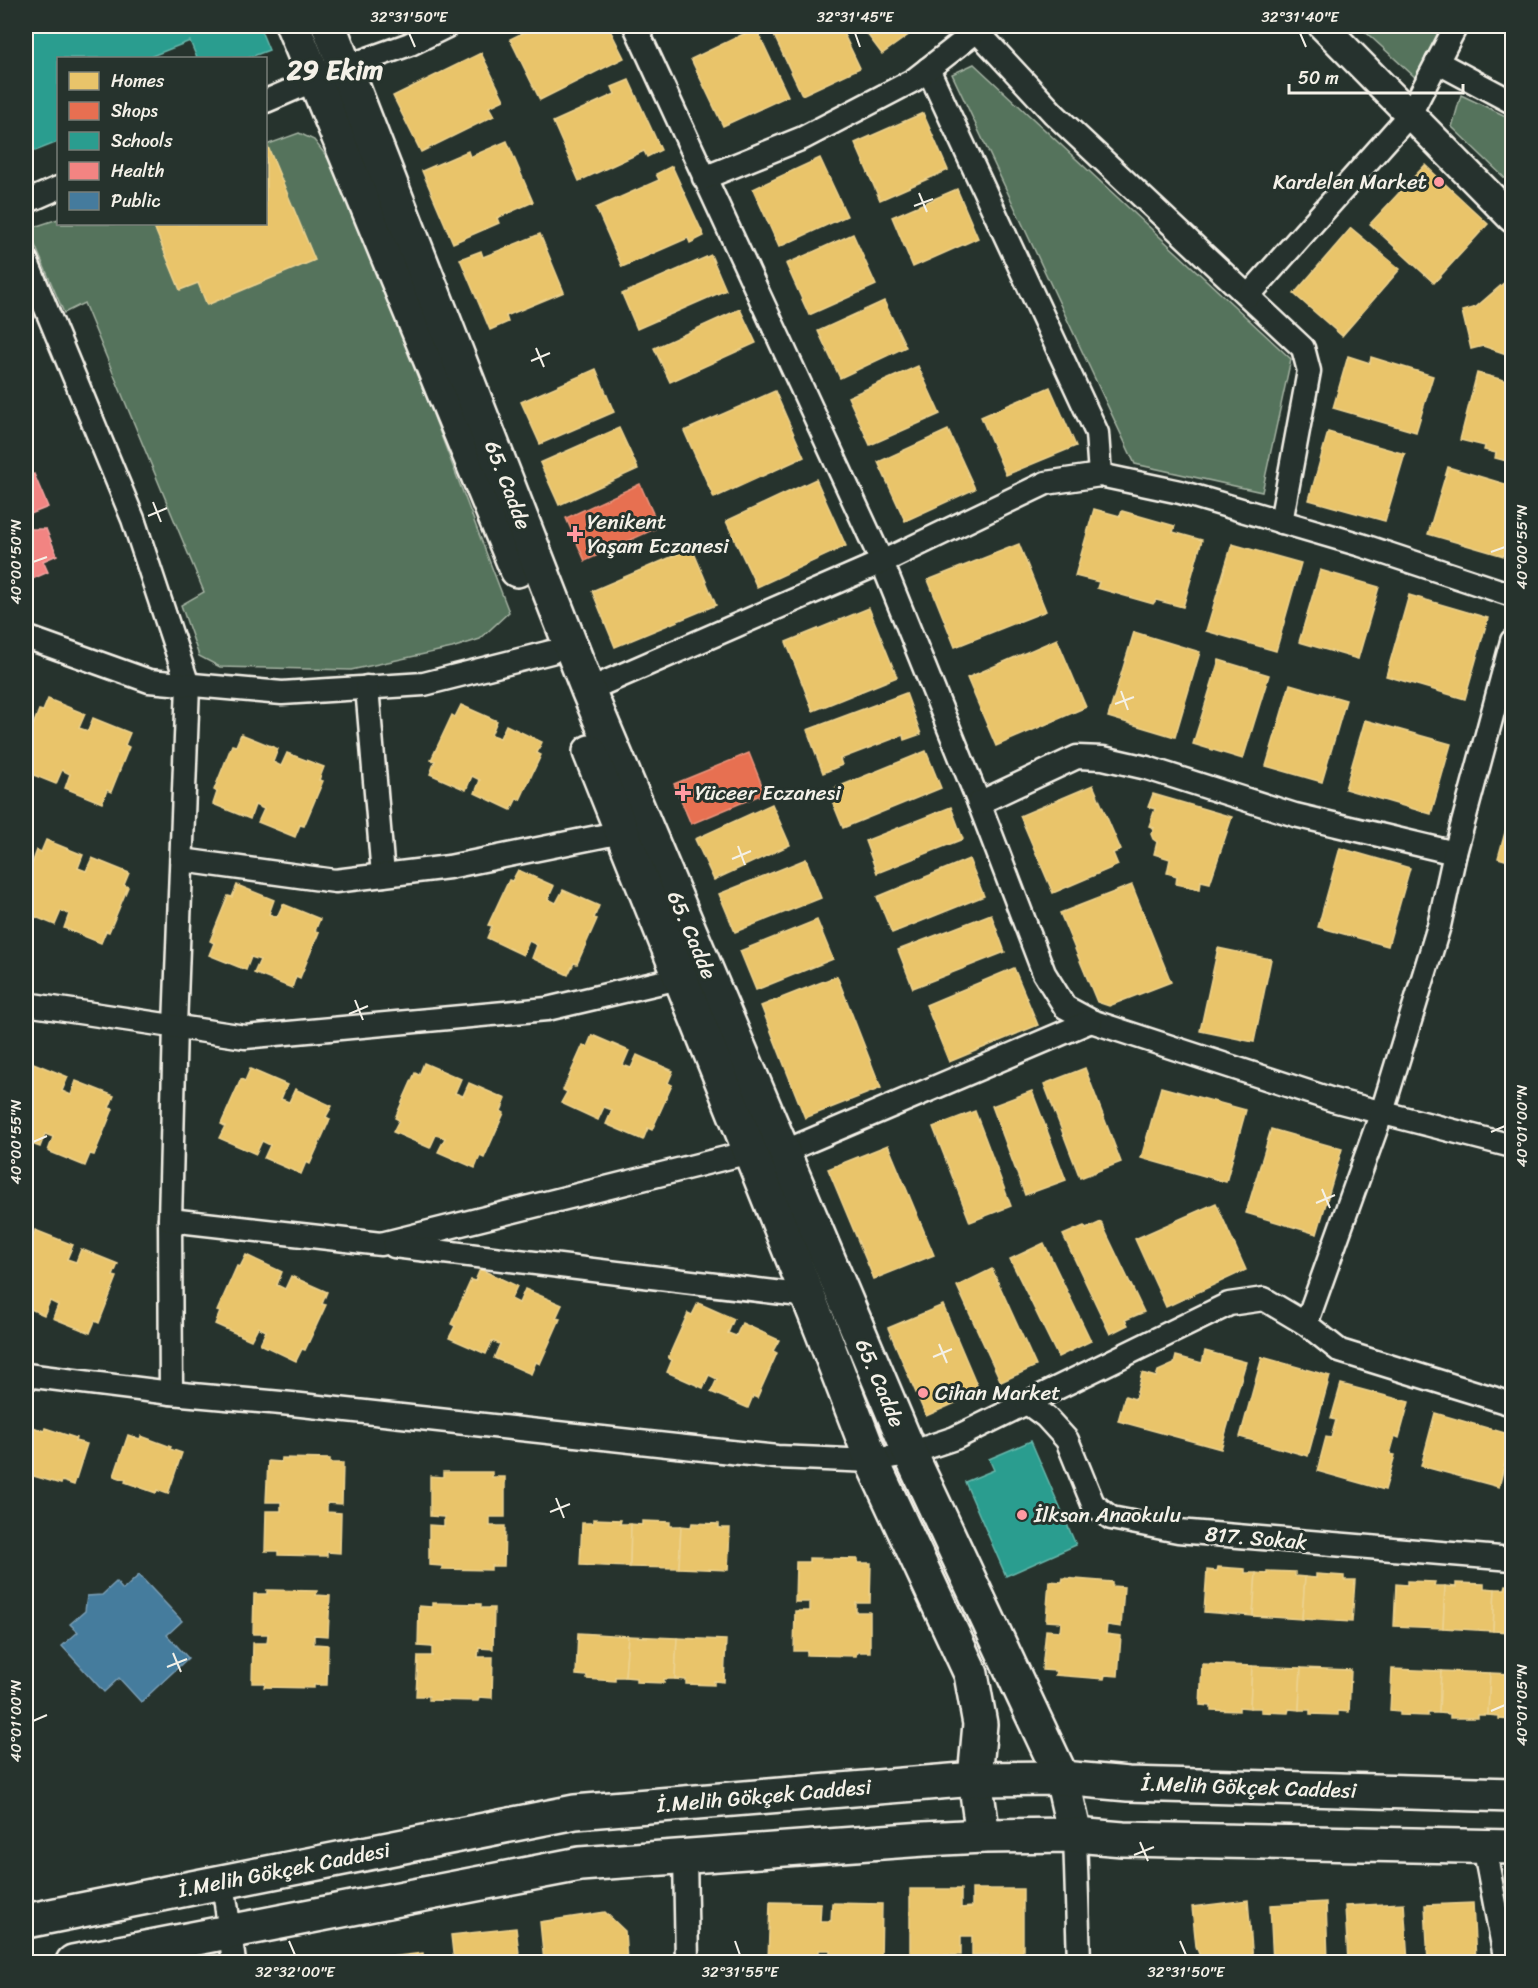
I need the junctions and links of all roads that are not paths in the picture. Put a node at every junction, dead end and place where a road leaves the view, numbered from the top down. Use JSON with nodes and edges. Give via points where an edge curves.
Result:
{"nodes":[{"id":1,"x":293,"y":26,"type":"edge"},
{"id":2,"x":329,"y":26,"type":"edge"},
{"id":3,"x":447,"y":26,"type":"edge"},
{"id":4,"x":635,"y":26,"type":"edge"},
{"id":5,"x":1323,"y":26,"type":"edge"},
{"id":6,"x":1456,"y":26,"type":"edge"},
{"id":7,"x":980,"y":28,"type":"edge"},
{"id":8,"x":1437,"y":62,"type":"junction"},
{"id":9,"x":928,"y":69,"type":"junction"},
{"id":10,"x":331,"y":73,"type":"junction"},
{"id":11,"x":267,"y":101,"type":"edge"},
{"id":12,"x":1512,"y":102,"type":"edge"},
{"id":13,"x":1410,"y":114,"type":"junction"},
{"id":14,"x":704,"y":178,"type":"junction"},
{"id":15,"x":57,"y":188,"type":"edge"},
{"id":16,"x":26,"y":202,"type":"edge"},
{"id":17,"x":1512,"y":218,"type":"edge"},
{"id":18,"x":26,"y":260,"type":"edge"},
{"id":19,"x":1248,"y":296,"type":"junction"},
{"id":20,"x":1100,"y":475,"type":"junction"},
{"id":21,"x":1281,"y":522,"type":"junction"},
{"id":22,"x":882,"y":562,"type":"junction"},
{"id":23,"x":1512,"y":595,"type":"edge"},
{"id":24,"x":26,"y":637,"type":"edge"},
{"id":25,"x":1512,"y":641,"type":"edge"},
{"id":26,"x":551,"y":652,"type":"junction"},
{"id":27,"x":188,"y":686,"type":"junction"},
{"id":28,"x":367,"y":687,"type":"junction"},
{"id":29,"x":588,"y":690,"type":"junction"},
{"id":30,"x":979,"y":803,"type":"junction"},
{"id":31,"x":622,"y":832,"type":"junction"},
{"id":32,"x":1455,"y":853,"type":"junction"},
{"id":33,"x":182,"y":860,"type":"junction"},
{"id":34,"x":383,"y":875,"type":"junction"},
{"id":35,"x":679,"y":978,"type":"junction"},
{"id":36,"x":26,"y":1004,"type":"edge"},
{"id":37,"x":1091,"y":1021,"type":"junction"},
{"id":38,"x":175,"y":1026,"type":"junction"},
{"id":39,"x":1382,"y":1112,"type":"junction"},
{"id":40,"x":1512,"y":1146,"type":"edge"},
{"id":41,"x":750,"y":1152,"type":"junction"},
{"id":42,"x":783,"y":1152,"type":"junction"},
{"id":43,"x":170,"y":1221,"type":"junction"},
{"id":44,"x":381,"y":1244,"type":"junction"},
{"id":45,"x":808,"y":1296,"type":"junction"},
{"id":46,"x":1306,"y":1324,"type":"junction"},
{"id":47,"x":26,"y":1375,"type":"edge"},
{"id":48,"x":171,"y":1393,"type":"junction"},
{"id":49,"x":1027,"y":1403,"type":"junction"},
{"id":50,"x":1512,"y":1404,"type":"edge"},
{"id":51,"x":910,"y":1453,"type":"junction"},
{"id":52,"x":872,"y":1461,"type":"junction"},
{"id":53,"x":1512,"y":1559,"type":"edge"},
{"id":54,"x":1062,"y":1778,"type":"junction"},
{"id":55,"x":975,"y":1779,"type":"junction"},
{"id":56,"x":1512,"y":1795,"type":"edge"},
{"id":57,"x":983,"y":1836,"type":"junction"},
{"id":58,"x":1075,"y":1836,"type":"junction"},
{"id":59,"x":1498,"y":1847,"type":"edge"},
{"id":60,"x":685,"y":1856,"type":"junction"},
{"id":61,"x":223,"y":1882,"type":"junction"},
{"id":62,"x":26,"y":1921,"type":"edge"},
{"id":63,"x":232,"y":1947,"type":"edge"},
{"id":64,"x":73,"y":1962,"type":"edge"},
{"id":65,"x":687,"y":1962,"type":"edge"},
{"id":66,"x":1079,"y":1962,"type":"edge"},
{"id":67,"x":1506,"y":1962,"type":"edge"}],
"edges":[{"from":1,"to":10,"type":"main road","name":"65. Cadde"},
{"from":2,"to":10,"type":"main road","name":"65. Cadde"},
{"from":3,"to":10,"type":"street"},
{"from":4,"to":14,"type":"street"},
{"from":5,"to":13,"type":"street"},
{"from":6,"to":8,"type":"street"},
{"from":7,"to":9,"type":"street"},
{"from":7,"to":19,"type":"street","via":[[1054,114]]},
{"from":8,"to":12,"type":"street"},
{"from":8,"to":13,"type":"street"},
{"from":9,"to":14,"type":"street","via":[[803,138]]},
{"from":9,"to":20,"type":"street","via":[[1097,433]]},
{"from":10,"to":11,"type":"street"},
{"from":10,"to":26,"type":"main road","name":"65. Cadde"},
{"from":10,"to":29,"type":"main road","name":"65. Cadde"},
{"from":13,"to":17,"type":"street"},
{"from":13,"to":19,"type":"street"},
{"from":14,"to":22,"type":"street"},
{"from":15,"to":16,"type":"street"},
{"from":18,"to":27,"type":"street","via":[[133,519]]},
{"from":19,"to":21,"type":"street","via":[[1303,348],[1309,371]]},
{"from":20,"to":21,"type":"street","via":[[1180,492]]},
{"from":20,"to":22,"type":"street","via":[[1046,483]]},
{"from":21,"to":23,"type":"street"},
{"from":22,"to":29,"type":"street"},
{"from":22,"to":30,"type":"street"},
{"from":24,"to":27,"type":"street","via":[[149,681]]},
{"from":25,"to":32,"type":"street"},
{"from":26,"to":28,"type":"street","via":[[424,684]]},
{"from":26,"to":31,"type":"main road","name":"65. Cadde"},
{"from":27,"to":28,"type":"street","via":[[282,693]]},
{"from":27,"to":33,"type":"street"},
{"from":28,"to":34,"type":"street"},
{"from":29,"to":42,"type":"main road","name":"65. Cadde"},
{"from":30,"to":32,"type":"street","via":[[1077,757],[1103,758],[1148,768],[1295,815]]},
{"from":30,"to":37,"type":"street","via":[[1044,973],[1065,1007]]},
{"from":31,"to":34,"type":"street","via":[[449,867]]},
{"from":31,"to":35,"type":"main road","name":"65. Cadde"},
{"from":32,"to":39,"type":"street","via":[[1439,926]]},
{"from":33,"to":34,"type":"street","via":[[335,881]]},
{"from":33,"to":38,"type":"street"},
{"from":35,"to":38,"type":"street","via":[[535,1010],[245,1037]]},
{"from":35,"to":41,"type":"main road","name":"65. Cadde"},
{"from":36,"to":38,"type":"street"},
{"from":37,"to":39,"type":"street","via":[[1333,1100]]},
{"from":37,"to":42,"type":"street"},
{"from":38,"to":43,"type":"street"},
{"from":39,"to":40,"type":"street"},
{"from":39,"to":46,"type":"street"},
{"from":41,"to":44,"type":"street"},
{"from":41,"to":45,"type":"main road","name":"65. Cadde"},
{"from":42,"to":51,"type":"main road","name":"65. Cadde"},
{"from":43,"to":44,"type":"street"},
{"from":43,"to":48,"type":"street"},
{"from":44,"to":45,"type":"street"},
{"from":45,"to":52,"type":"main road","name":"65. Cadde"},
{"from":46,"to":49,"type":"street","via":[[1264,1299],[1229,1304]]},
{"from":46,"to":50,"type":"street","via":[[1340,1351]]},
{"from":47,"to":48,"type":"street"},
{"from":48,"to":52,"type":"street","via":[[777,1457]]},
{"from":49,"to":51,"type":"street","via":[[955,1438]]},
{"from":49,"to":53,"type":"street","name":"817. Sokak","via":[[1067,1440],[1093,1504],[1110,1518],[1178,1531]]},
{"from":51,"to":52,"type":"street"},
{"from":51,"to":54,"type":"main road","name":"65. Cadde"},
{"from":52,"to":55,"type":"main road","name":"65. Cadde","via":[[971,1674],[980,1724]]},
{"from":54,"to":55,"type":"main road","name":"İ.Melih Gökçek Caddesi"},
{"from":54,"to":56,"type":"main road","name":"İ.Melih Gökçek Caddesi","via":[[1128,1784]]},
{"from":54,"to":58,"type":"main road","name":"65. Cadde"},
{"from":55,"to":57,"type":"main road","name":"65. Cadde"},
{"from":55,"to":61,"type":"main road","name":"İ.Melih Gökçek Caddesi","via":[[575,1812]]},
{"from":57,"to":58,"type":"main road"},
{"from":57,"to":60,"type":"main road"},
{"from":58,"to":59,"type":"main road"},
{"from":58,"to":66,"type":"street"},
{"from":59,"to":67,"type":"street"},
{"from":60,"to":63,"type":"main road","via":[[580,1864]]},
{"from":60,"to":65,"type":"street"},
{"from":61,"to":62,"type":"main road","name":"İ.Melih Gökçek Caddesi"},
{"from":61,"to":63,"type":"street"},
{"from":63,"to":64,"type":"main road"}]}
